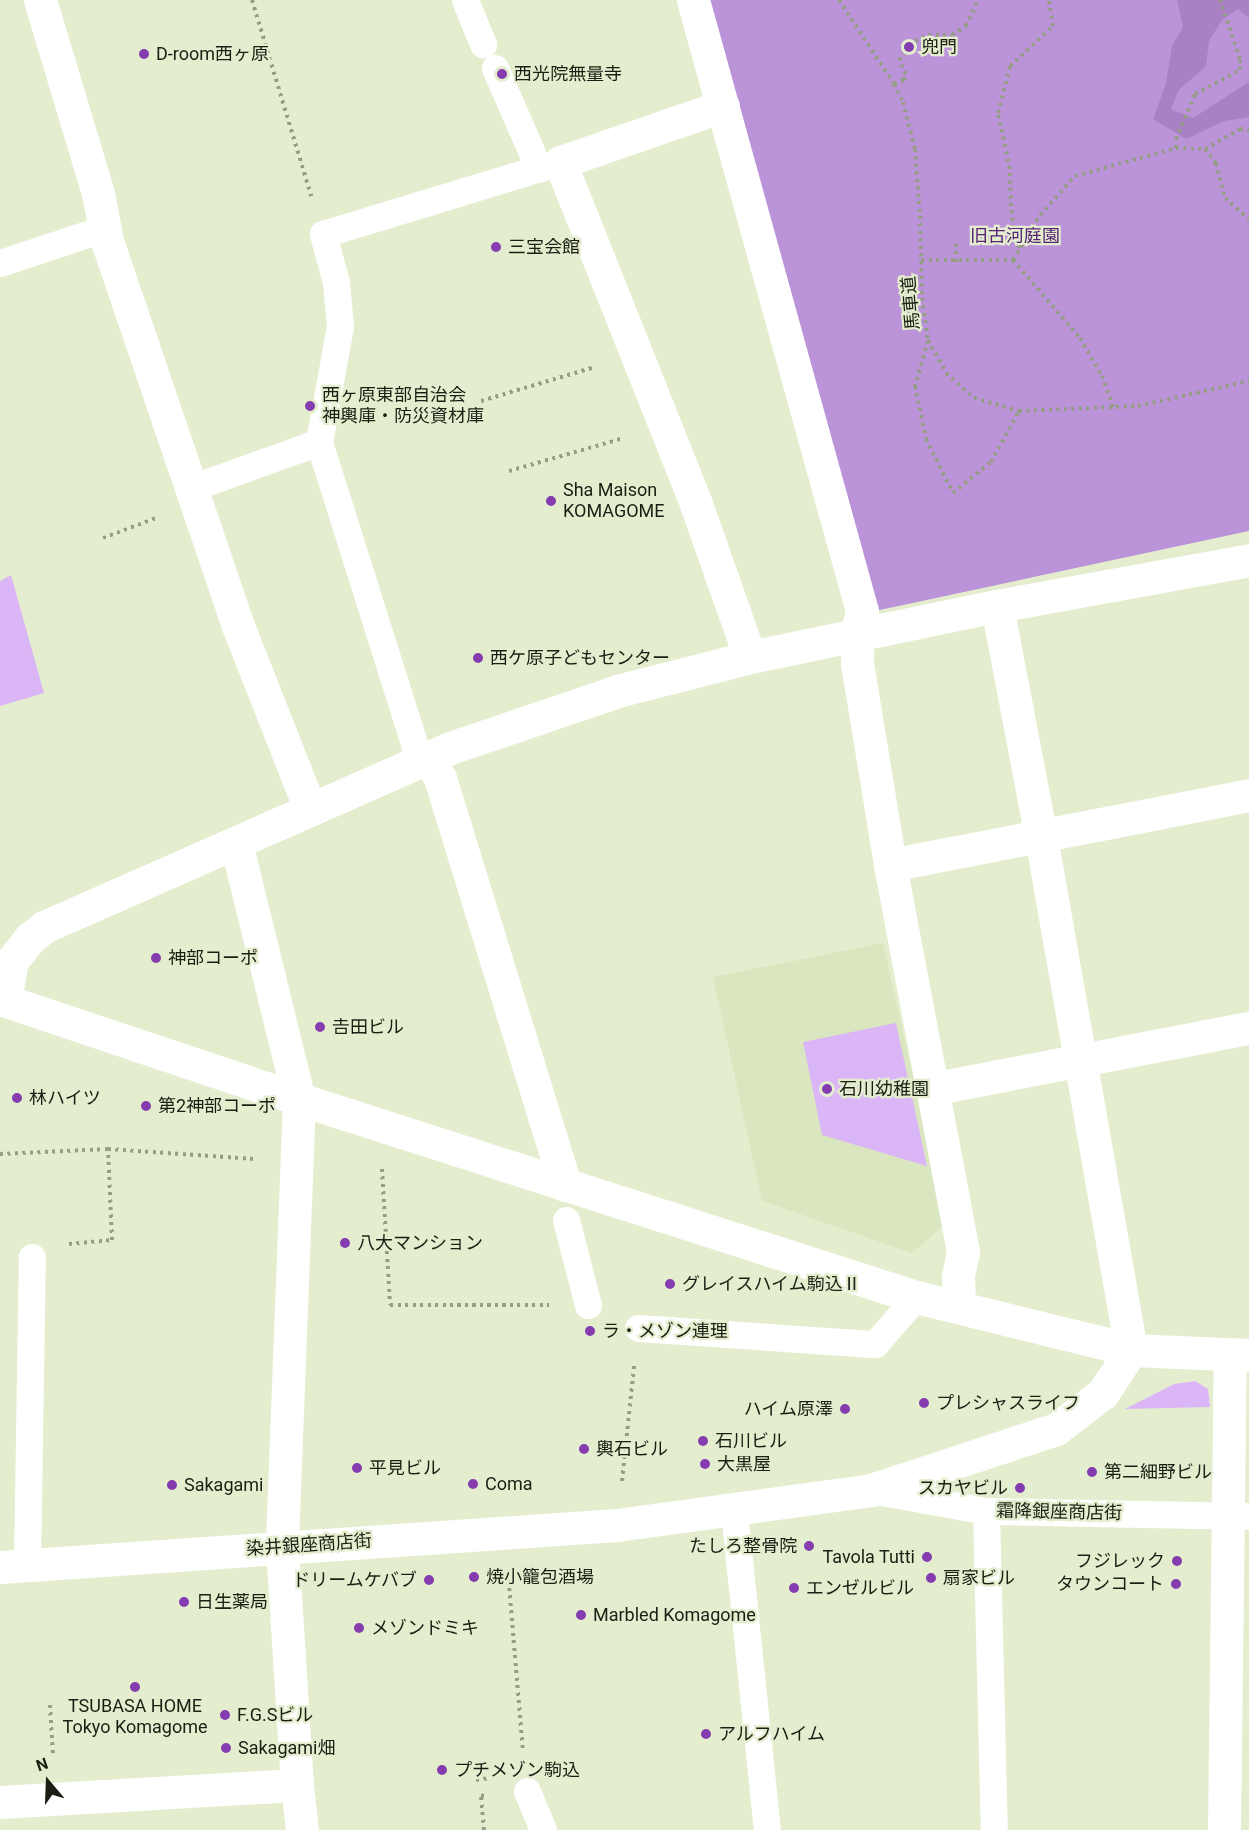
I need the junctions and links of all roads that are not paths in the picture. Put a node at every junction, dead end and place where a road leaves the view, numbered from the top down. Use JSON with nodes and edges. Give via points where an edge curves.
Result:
{"nodes":[{"id":1,"x":40,"y":0,"type":"edge"},
{"id":2,"x":465,"y":0,"type":"edge"},
{"id":3,"x":693,"y":0,"type":"edge"},
{"id":4,"x":483,"y":44,"type":"dead end"},
{"id":5,"x":495,"y":68,"type":"dead end"},
{"id":6,"x":723,"y":106,"type":"junction"},
{"id":7,"x":549,"y":165,"type":"junction"},
{"id":8,"x":105,"y":228,"type":"junction"},
{"id":9,"x":0,"y":263,"type":"edge"},
{"id":10,"x":319,"y":442,"type":"junction"},
{"id":11,"x":194,"y":496,"type":"junction"},
{"id":12,"x":1249,"y":560,"type":"edge"},
{"id":13,"x":997,"y":606,"type":"junction"},
{"id":14,"x":857,"y":633,"type":"junction"},
{"id":15,"x":750,"y":657,"type":"junction"},
{"id":16,"x":429,"y":759,"type":"junction"},
{"id":17,"x":1249,"y":795,"type":"edge"},
{"id":18,"x":310,"y":808,"type":"junction"},
{"id":19,"x":1041,"y":837,"type":"junction"},
{"id":20,"x":236,"y":843,"type":"junction"},
{"id":21,"x":890,"y":865,"type":"junction"},
{"id":22,"x":3,"y":999,"type":"edge"},
{"id":23,"x":1249,"y":1028,"type":"edge"},
{"id":24,"x":1080,"y":1061,"type":"junction"},
{"id":25,"x":931,"y":1089,"type":"junction"},
{"id":26,"x":299,"y":1099,"type":"junction"},
{"id":27,"x":565,"y":1185,"type":"junction"},
{"id":28,"x":566,"y":1220,"type":"dead end"},
{"id":29,"x":32,"y":1257,"type":"road end"},
{"id":30,"x":916,"y":1297,"type":"junction"},
{"id":31,"x":588,"y":1305,"type":"road end"},
{"id":32,"x":959,"y":1307,"type":"junction"},
{"id":33,"x":638,"y":1328,"type":"road end"},
{"id":34,"x":1131,"y":1350,"type":"junction"},
{"id":35,"x":1239,"y":1355,"type":"edge"},
{"id":36,"x":871,"y":1490,"type":"junction"},
{"id":37,"x":734,"y":1511,"type":"junction"},
{"id":38,"x":986,"y":1511,"type":"junction"},
{"id":39,"x":1238,"y":1515,"type":"edge"},
{"id":40,"x":282,"y":1547,"type":"junction"},
{"id":41,"x":14,"y":1566,"type":"edge"},
{"id":42,"x":297,"y":1785,"type":"junction"},
{"id":43,"x":527,"y":1791,"type":"road end"},
{"id":44,"x":0,"y":1802,"type":"edge"},
{"id":45,"x":302,"y":1830,"type":"edge"},
{"id":46,"x":543,"y":1830,"type":"edge"},
{"id":47,"x":767,"y":1830,"type":"edge"},
{"id":48,"x":994,"y":1830,"type":"edge"},
{"id":49,"x":1224,"y":1830,"type":"edge"}],
"edges":[{"from":1,"to":8,"type":"street"},
{"from":2,"to":4,"type":"lane"},
{"from":3,"to":6,"type":"street"},
{"from":5,"to":7,"type":"lane"},
{"from":6,"to":7,"type":"street"},
{"from":6,"to":14,"type":"street","via":[[862,611]]},
{"from":7,"to":10,"type":"lane","via":[[323,234],[336,282],[340,327]]},
{"from":7,"to":15,"type":"street","via":[[636,355],[696,504]]},
{"from":8,"to":9,"type":"lane"},
{"from":8,"to":11,"type":"street","via":[[106,241]]},
{"from":10,"to":11,"type":"lane"},
{"from":10,"to":16,"type":"lane","via":[[416,749]]},
{"from":11,"to":18,"type":"street","via":[[238,626]]},
{"from":12,"to":13,"type":"street"},
{"from":13,"to":14,"type":"street"},
{"from":13,"to":19,"type":"street"},
{"from":14,"to":15,"type":"street"},
{"from":14,"to":21,"type":"street","via":[[857,663]]},
{"from":15,"to":16,"type":"street","via":[[621,690],[450,748]]},
{"from":16,"to":18,"type":"street"},
{"from":16,"to":27,"type":"street","via":[[440,778]]},
{"from":17,"to":19,"type":"street"},
{"from":18,"to":20,"type":"street"},
{"from":19,"to":21,"type":"street"},
{"from":19,"to":24,"type":"street"},
{"from":20,"to":22,"type":"street","via":[[44,927],[12,961]]},
{"from":20,"to":26,"type":"street"},
{"from":21,"to":25,"type":"street"},
{"from":22,"to":26,"type":"street"},
{"from":23,"to":24,"type":"street"},
{"from":24,"to":25,"type":"street"},
{"from":24,"to":34,"type":"street"},
{"from":25,"to":32,"type":"street","via":[[963,1252],[958,1276]]},
{"from":26,"to":27,"type":"street"},
{"from":26,"to":40,"type":"street","via":[[300,1361]]},
{"from":27,"to":30,"type":"street"},
{"from":28,"to":31,"type":"lane"},
{"from":29,"to":41,"type":"lane"},
{"from":30,"to":32,"type":"street"},
{"from":30,"to":33,"type":"lane","via":[[874,1344]]},
{"from":32,"to":34,"type":"street"},
{"from":34,"to":35,"type":"street"},
{"from":34,"to":36,"type":"street","name":"染井銀座商店街","via":[[1103,1393],[1056,1429]]},
{"from":35,"to":39,"type":"street"},
{"from":36,"to":37,"type":"street","name":"染井銀座商店街"},
{"from":36,"to":38,"type":"lane","name":"霜降銀座商店街"},
{"from":37,"to":40,"type":"street","name":"染井銀座商店街","via":[[617,1525]]},
{"from":37,"to":47,"type":"lane"},
{"from":38,"to":39,"type":"lane","name":"霜降銀座商店街"},
{"from":38,"to":48,"type":"lane"},
{"from":39,"to":49,"type":"street"},
{"from":40,"to":41,"type":"street","name":"染井銀座商店街"},
{"from":40,"to":42,"type":"street"},
{"from":42,"to":44,"type":"street"},
{"from":42,"to":45,"type":"street"},
{"from":43,"to":46,"type":"lane"}]}
